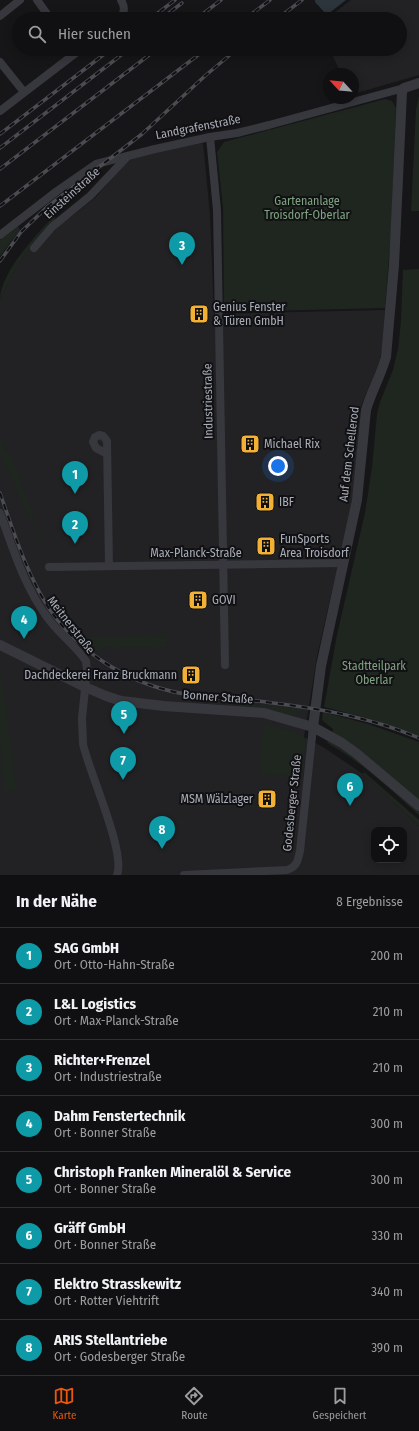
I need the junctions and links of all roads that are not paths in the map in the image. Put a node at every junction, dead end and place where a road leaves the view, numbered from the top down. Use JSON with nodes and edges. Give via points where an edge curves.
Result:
{"nodes":[{"id":1,"x":20,"y":0,"type":"edge"},
{"id":2,"x":37,"y":0,"type":"edge"},
{"id":3,"x":46,"y":12,"type":"edge"},
{"id":4,"x":0,"y":16,"type":"edge"},
{"id":5,"x":72,"y":56,"type":"edge"},
{"id":6,"x":0,"y":62,"type":"edge"},
{"id":7,"x":419,"y":83,"type":"edge"},
{"id":8,"x":404,"y":88,"type":"junction"},
{"id":9,"x":24,"y":92,"type":"junction"},
{"id":10,"x":0,"y":111,"type":"edge"},
{"id":11,"x":210,"y":137,"type":"junction"},
{"id":12,"x":127,"y":157,"type":"junction"},
{"id":13,"x":0,"y":235,"type":"edge"},
{"id":14,"x":34,"y":248,"type":"dead end"},
{"id":15,"x":107,"y":454,"type":"dead end"},
{"id":16,"x":0,"y":513,"type":"edge"},
{"id":17,"x":343,"y":563,"type":"junction"},
{"id":18,"x":223,"y":565,"type":"junction"},
{"id":19,"x":109,"y":566,"type":"junction"},
{"id":20,"x":49,"y":567,"type":"dead end"},
{"id":21,"x":0,"y":645,"type":"edge"},
{"id":22,"x":225,"y":665,"type":"dead end"},
{"id":23,"x":85,"y":687,"type":"junction"},
{"id":24,"x":312,"y":727,"type":"junction"},
{"id":25,"x":419,"y":806,"type":"edge"},
{"id":26,"x":117,"y":875,"type":"edge"},
{"id":27,"x":184,"y":875,"type":"edge"}],
"edges":[{"from":1,"to":4,"type":"street"},
{"from":2,"to":3,"type":"street"},
{"from":5,"to":9,"type":"street"},
{"from":6,"to":9,"type":"street"},
{"from":7,"to":8,"type":"street","name":"Landgrafenstraße"},
{"from":8,"to":11,"type":"street","name":"Landgrafenstraße","via":[[269,125]]},
{"from":8,"to":17,"type":"street","name":"Auf dem Schellerod","via":[[388,341],[382,371],[366,410],[357,500]]},
{"from":9,"to":10,"type":"street"},
{"from":11,"to":12,"type":"street","name":"Landgrafenstraße","via":[[155,148]]},
{"from":11,"to":18,"type":"street","name":"Industriestraße","via":[[217,210]]},
{"from":12,"to":13,"type":"street","name":"Landgrafenstraße","via":[[96,164]]},
{"from":12,"to":14,"type":"street","name":"Einsteinstraße","via":[[90,196],[52,227]]},
{"from":15,"to":19,"type":"street"},
{"from":16,"to":23,"type":"street","name":"Meitnerstraße","via":[[22,573],[39,605],[47,618],[86,661]]},
{"from":17,"to":18,"type":"street","name":"Max-Planck-Straße"},
{"from":17,"to":24,"type":"street","name":"Auf dem Schellerod","via":[[321,666]]},
{"from":18,"to":19,"type":"street","name":"Max-Planck-Straße"},
{"from":18,"to":22,"type":"street","name":"Industriestraße"},
{"from":19,"to":20,"type":"street","name":"Max-Planck-Straße"},
{"from":21,"to":23,"type":"street","name":"Bonner Straße"},
{"from":23,"to":24,"type":"street","name":"Bonner Straße","via":[[130,702],[264,713]]},
{"from":23,"to":26,"type":"street","name":"Meitnerstraße","via":[[83,744],[116,850],[119,870]]},
{"from":24,"to":25,"type":"street","name":"Bonner Straße","via":[[356,753]]},
{"from":24,"to":27,"type":"street","name":"Godesberger Straße","via":[[300,851],[294,867],[287,870]]}]}
